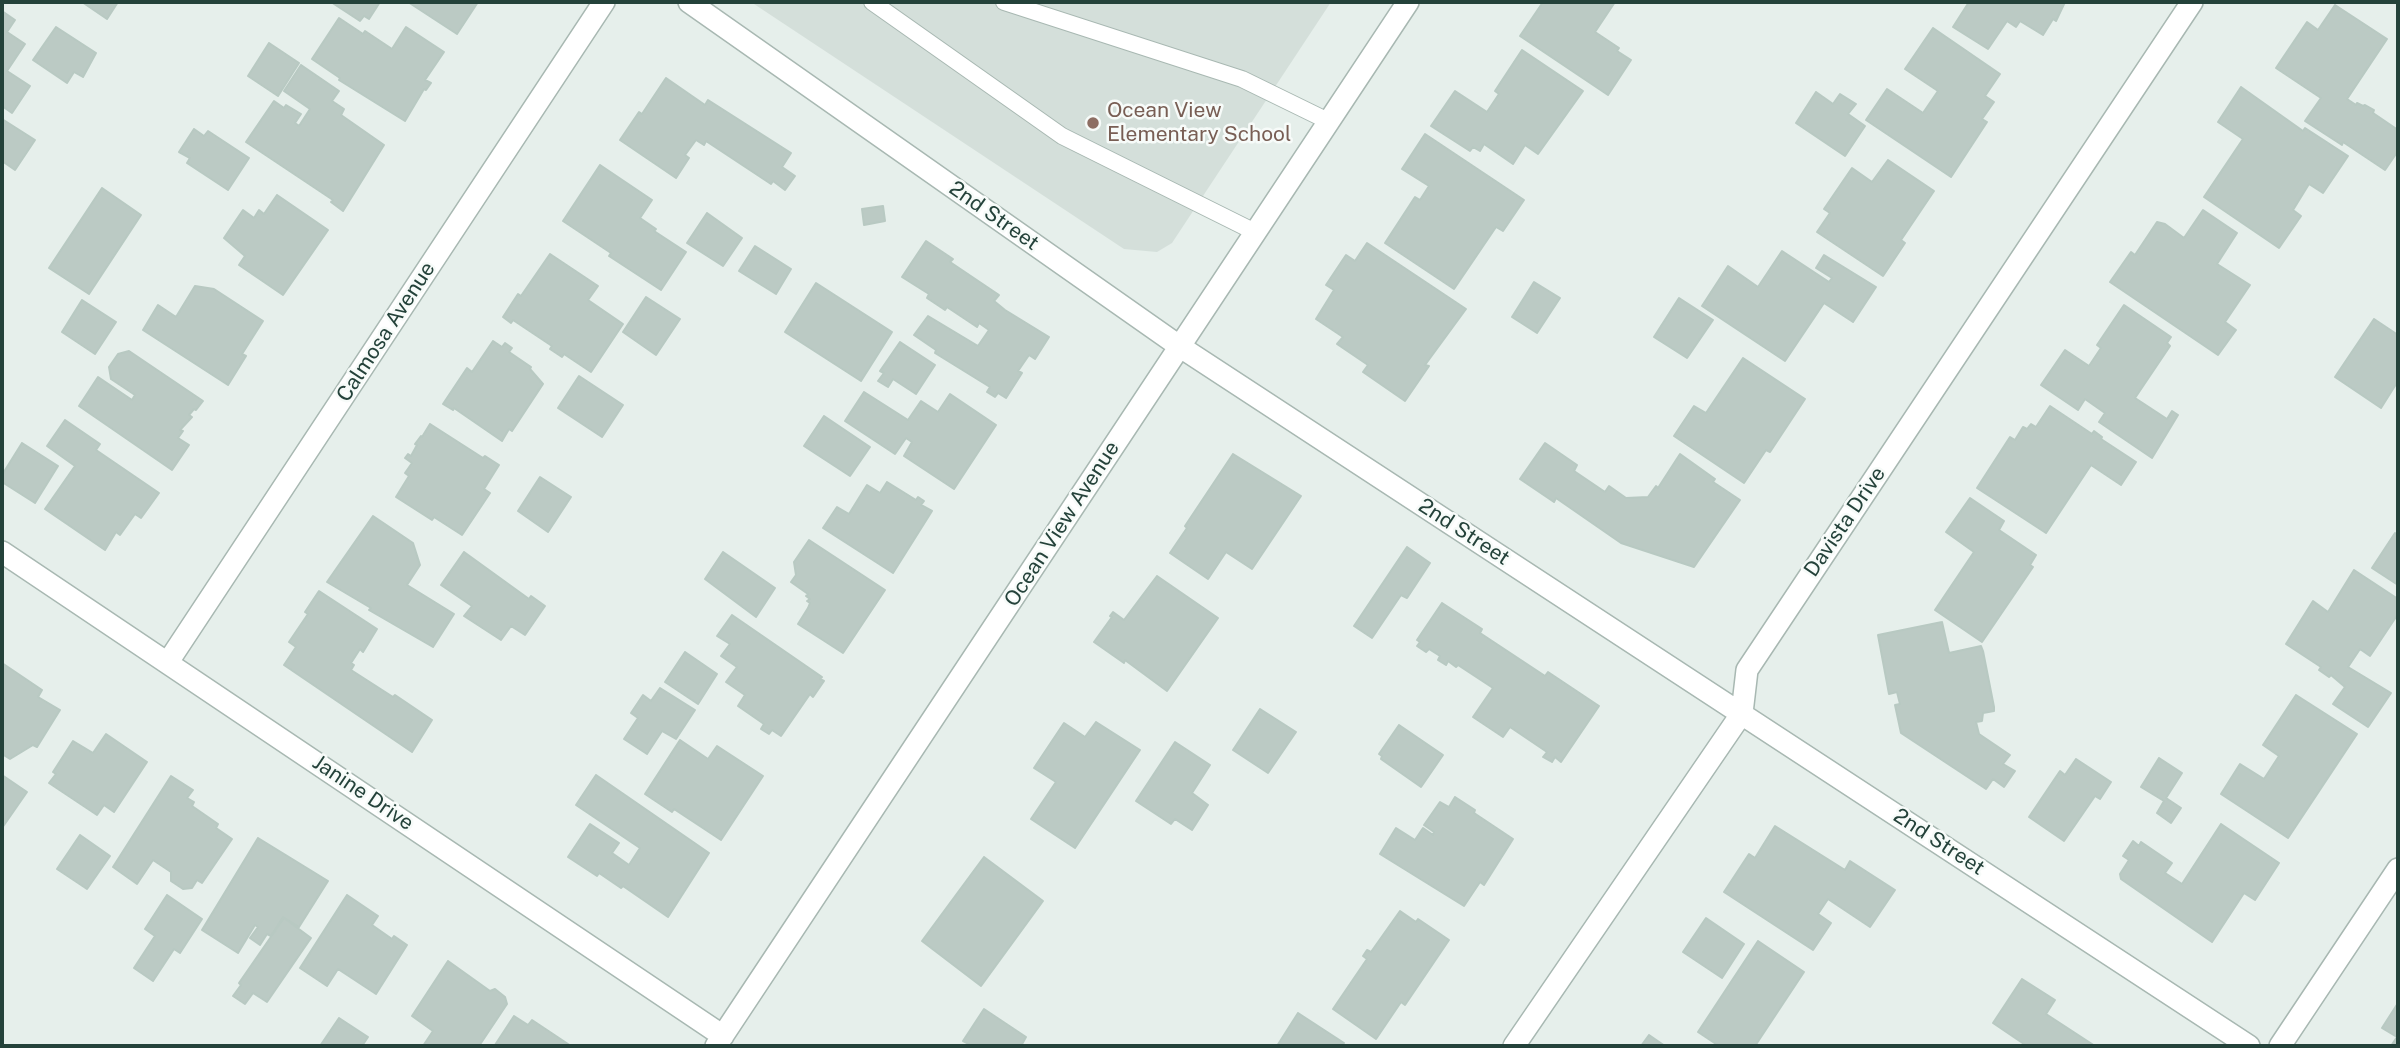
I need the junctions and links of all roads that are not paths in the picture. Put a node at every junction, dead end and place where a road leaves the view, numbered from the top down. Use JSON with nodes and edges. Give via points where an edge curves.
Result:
{"nodes":[{"id":1,"x":604,"y":2,"type":"edge"},
{"id":2,"x":689,"y":2,"type":"edge"},
{"id":3,"x":872,"y":2,"type":"edge"},
{"id":4,"x":1004,"y":2,"type":"edge"},
{"id":5,"x":1408,"y":2,"type":"edge"},
{"id":6,"x":2192,"y":2,"type":"edge"},
{"id":7,"x":1328,"y":121,"type":"junction"},
{"id":8,"x":1255,"y":232,"type":"junction"},
{"id":9,"x":1179,"y":346,"type":"junction"},
{"id":10,"x":2,"y":552,"type":"edge"},
{"id":11,"x":168,"y":662,"type":"junction"},
{"id":12,"x":1742,"y":713,"type":"junction"},
{"id":13,"x":2398,"y":869,"type":"edge"},
{"id":14,"x":720,"y":1041,"type":"edge"},
{"id":15,"x":1514,"y":1046,"type":"edge"},
{"id":16,"x":2249,"y":1046,"type":"edge"},
{"id":17,"x":2280,"y":1046,"type":"edge"}],
"edges":[{"from":1,"to":11,"type":"street","name":"Calmosa Avenue"},
{"from":2,"to":9,"type":"street","name":"2nd Street"},
{"from":3,"to":8,"type":"lane","via":[[1062,136]]},
{"from":4,"to":7,"type":"lane","via":[[1242,79]]},
{"from":5,"to":7,"type":"street","name":"Ocean View Avenue"},
{"from":6,"to":12,"type":"street","name":"Davista Drive","via":[[1747,670]]},
{"from":7,"to":8,"type":"street","name":"Ocean View Avenue"},
{"from":8,"to":9,"type":"street","name":"Ocean View Avenue"},
{"from":9,"to":12,"type":"street","name":"2nd Street"},
{"from":9,"to":14,"type":"street","name":"Ocean View Avenue"},
{"from":10,"to":11,"type":"street","name":"Janine Drive"},
{"from":11,"to":14,"type":"street","name":"Janine Drive"},
{"from":12,"to":15,"type":"street","name":"Davista Drive"},
{"from":12,"to":16,"type":"street","name":"2nd Street"},
{"from":13,"to":17,"type":"street"}]}
